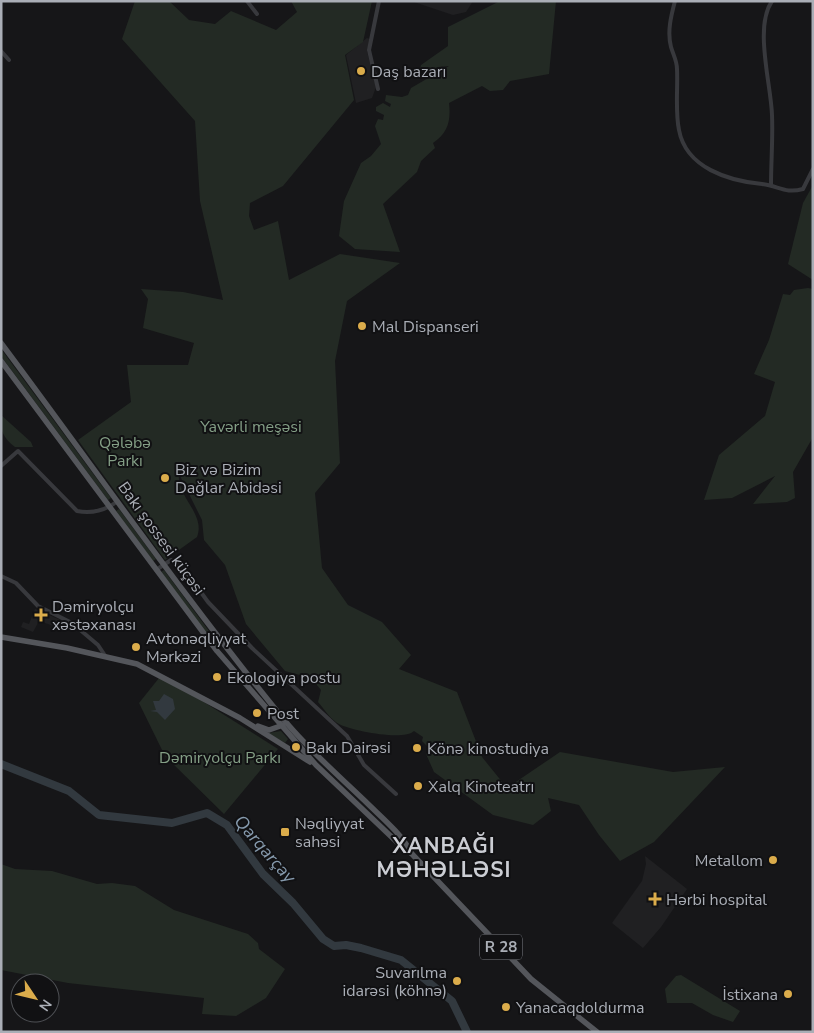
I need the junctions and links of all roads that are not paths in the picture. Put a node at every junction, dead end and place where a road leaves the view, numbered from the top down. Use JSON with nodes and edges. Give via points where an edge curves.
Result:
{"nodes":[{"id":1,"x":247,"y":1,"type":"edge"},
{"id":2,"x":379,"y":1,"type":"edge"},
{"id":3,"x":674,"y":1,"type":"edge"},
{"id":4,"x":772,"y":1,"type":"edge"},
{"id":5,"x":257,"y":14,"type":"dead end"},
{"id":6,"x":1,"y":51,"type":"edge"},
{"id":7,"x":9,"y":60,"type":"dead end"},
{"id":8,"x":378,"y":88,"type":"dead end"},
{"id":9,"x":813,"y":169,"type":"edge"},
{"id":10,"x":771,"y":185,"type":"junction"},
{"id":11,"x":1,"y":343,"type":"edge"},
{"id":12,"x":1,"y":361,"type":"edge"},
{"id":13,"x":1,"y":466,"type":"edge"},
{"id":14,"x":118,"y":502,"type":"junction"},
{"id":15,"x":110,"y":507,"type":"junction"},
{"id":16,"x":164,"y":564,"type":"junction"},
{"id":17,"x":156,"y":570,"type":"junction"},
{"id":18,"x":1,"y":576,"type":"edge"},
{"id":19,"x":1,"y":637,"type":"edge"},
{"id":20,"x":106,"y":657,"type":"junction"},
{"id":21,"x":240,"y":718,"type":"junction"},
{"id":22,"x":287,"y":723,"type":"junction"},
{"id":23,"x":280,"y":726,"type":"junction"},
{"id":24,"x":297,"y":734,"type":"junction"},
{"id":25,"x":293,"y":740,"type":"junction"},
{"id":26,"x":283,"y":746,"type":"junction"},
{"id":27,"x":316,"y":765,"type":"junction"},
{"id":28,"x":396,"y":794,"type":"dead end"},
{"id":29,"x":412,"y":854,"type":"junction"},
{"id":30,"x":597,"y":1032,"type":"edge"}],
"edges":[{"from":1,"to":5,"type":"street"},
{"from":2,"to":8,"type":"street","via":[[369,50]]},
{"from":3,"to":10,"type":"street","via":[[670,33],[677,64],[678,130],[685,150],[724,177],[738,182]]},
{"from":4,"to":10,"type":"street","via":[[766,10],[764,29],[772,114]]},
{"from":6,"to":7,"type":"street"},
{"from":9,"to":10,"type":"street","via":[[803,189],[787,192]]},
{"from":11,"to":14,"type":"main road","name":"Bakı şossesi küçəsi"},
{"from":12,"to":15,"type":"main road","name":"Bakı şossesi küçəsi"},
{"from":13,"to":15,"type":"street","via":[[18,451],[77,511],[90,512]]},
{"from":14,"to":15,"type":"street"},
{"from":14,"to":16,"type":"main road","name":"Bakı şossesi küçəsi"},
{"from":15,"to":17,"type":"main road","name":"Bakı şossesi küçəsi"},
{"from":16,"to":17,"type":"street"},
{"from":16,"to":22,"type":"main road","name":"Bakı şossesi küçəsi"},
{"from":16,"to":28,"type":"street","via":[[171,560],[179,562],[214,609],[347,736],[364,765]]},
{"from":17,"to":23,"type":"main road","name":"Bakı şossesi küçəsi","via":[[217,651]]},
{"from":18,"to":20,"type":"street","via":[[16,583],[38,606],[72,623],[98,645]]},
{"from":19,"to":20,"type":"main road"},
{"from":20,"to":21,"type":"main road","via":[[146,668]]},
{"from":21,"to":23,"type":"main road","via":[[264,729]]},
{"from":21,"to":26,"type":"main road"},
{"from":22,"to":23,"type":"main road"},
{"from":22,"to":24,"type":"main road","name":"Bakı şossesi küçəsi"},
{"from":23,"to":25,"type":"main road","name":"Bakı şossesi küçəsi"},
{"from":24,"to":25,"type":"main road"},
{"from":24,"to":29,"type":"main road","number":"R 28","via":[[405,841]]},
{"from":25,"to":26,"type":"main road","via":[[288,746]]},
{"from":25,"to":27,"type":"main road","number":"R 28"},
{"from":26,"to":27,"type":"main road"},
{"from":27,"to":29,"type":"main road","number":"R 28"},
{"from":29,"to":30,"type":"main road","number":"R 28","via":[[531,979]]}]}
